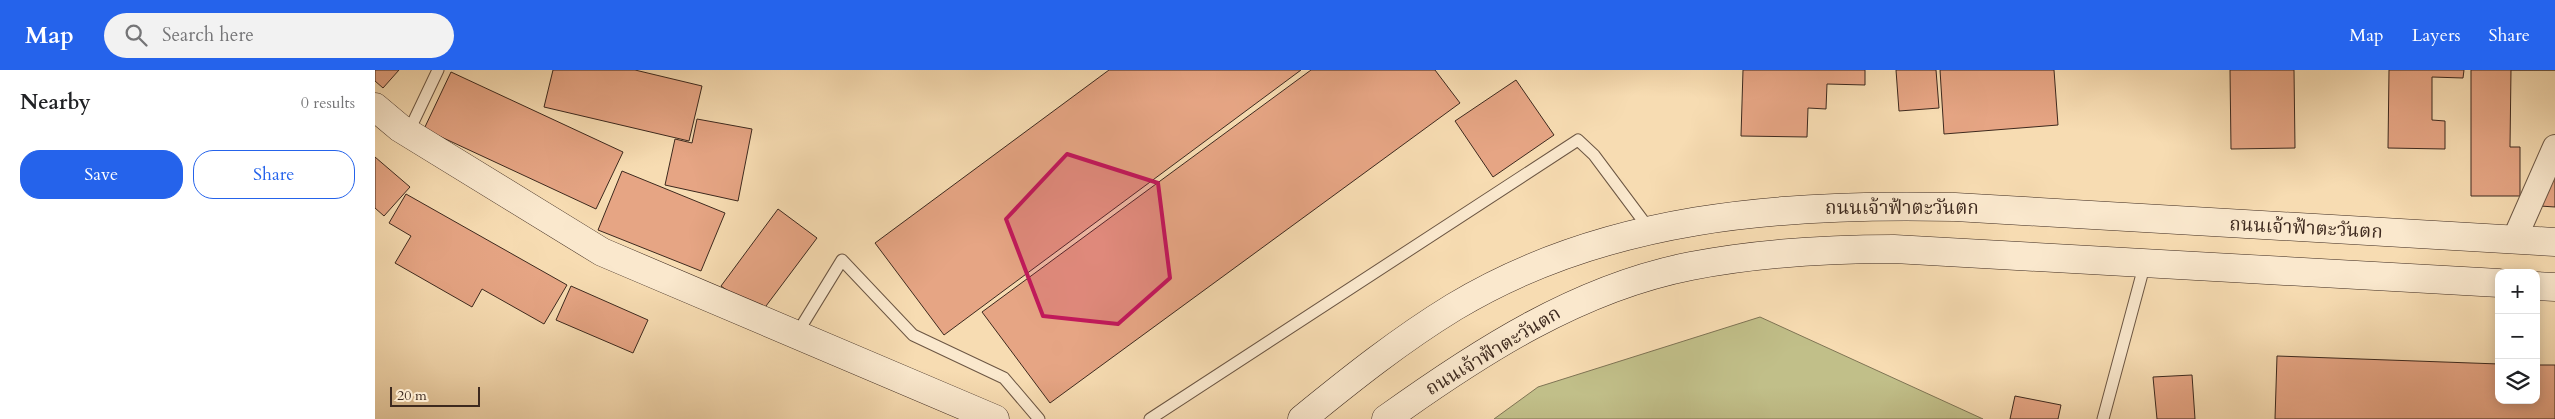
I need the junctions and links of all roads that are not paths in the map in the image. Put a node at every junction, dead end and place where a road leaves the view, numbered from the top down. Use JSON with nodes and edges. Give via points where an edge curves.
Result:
{"nodes":[{"id":1,"x":438,"y":70,"type":"edge"},
{"id":2,"x":375,"y":107,"type":"edge"},
{"id":3,"x":408,"y":133,"type":"junction"},
{"id":4,"x":2555,"y":147,"type":"edge"},
{"id":5,"x":1650,"y":230,"type":"junction"},
{"id":6,"x":2514,"y":240,"type":"junction"},
{"id":7,"x":2555,"y":242,"type":"edge"},
{"id":8,"x":2145,"y":263,"type":"junction"},
{"id":9,"x":2495,"y":284,"type":"edge"},
{"id":10,"x":2540,"y":286,"type":"edge"},
{"id":11,"x":2555,"y":287,"type":"edge"},
{"id":12,"x":799,"y":336,"type":"junction"},
{"id":13,"x":995,"y":419,"type":"edge"},
{"id":14,"x":1039,"y":419,"type":"edge"},
{"id":15,"x":1150,"y":419,"type":"edge"},
{"id":16,"x":1301,"y":419,"type":"edge"},
{"id":17,"x":1386,"y":419,"type":"edge"},
{"id":18,"x":2103,"y":419,"type":"edge"}],
"edges":[{"from":1,"to":3,"type":"lane"},
{"from":2,"to":3,"type":"main road"},
{"from":3,"to":12,"type":"main road","via":[[601,252]]},
{"from":4,"to":6,"type":"street"},
{"from":5,"to":6,"type":"main road","name":"ถนนเจ้าฟ้าตะวันตก","via":[[1758,212],[1885,205]]},
{"from":5,"to":15,"type":"lane","via":[[1597,159],[1578,140]]},
{"from":5,"to":16,"type":"main road","name":"ถนนเจ้าฟ้าตะวันตก","via":[[1614,238],[1570,254],[1513,277],[1455,306],[1396,345]]},
{"from":6,"to":7,"type":"main road","name":"ถนนเจ้าฟ้าตะวันตก"},
{"from":8,"to":9,"type":"main road","name":"ถนนเจ้าฟ้าตะวันตก"},
{"from":8,"to":17,"type":"main road","name":"ถนนเจ้าฟ้าตะวันตก","via":[[1845,250],[1743,258],[1690,266],[1606,292],[1528,326],[1457,369]]},
{"from":8,"to":18,"type":"lane"},
{"from":10,"to":11,"type":"main road"},
{"from":12,"to":13,"type":"main road"},
{"from":12,"to":14,"type":"lane","via":[[804,322],[842,260],[913,335],[1003,378]]}]}
